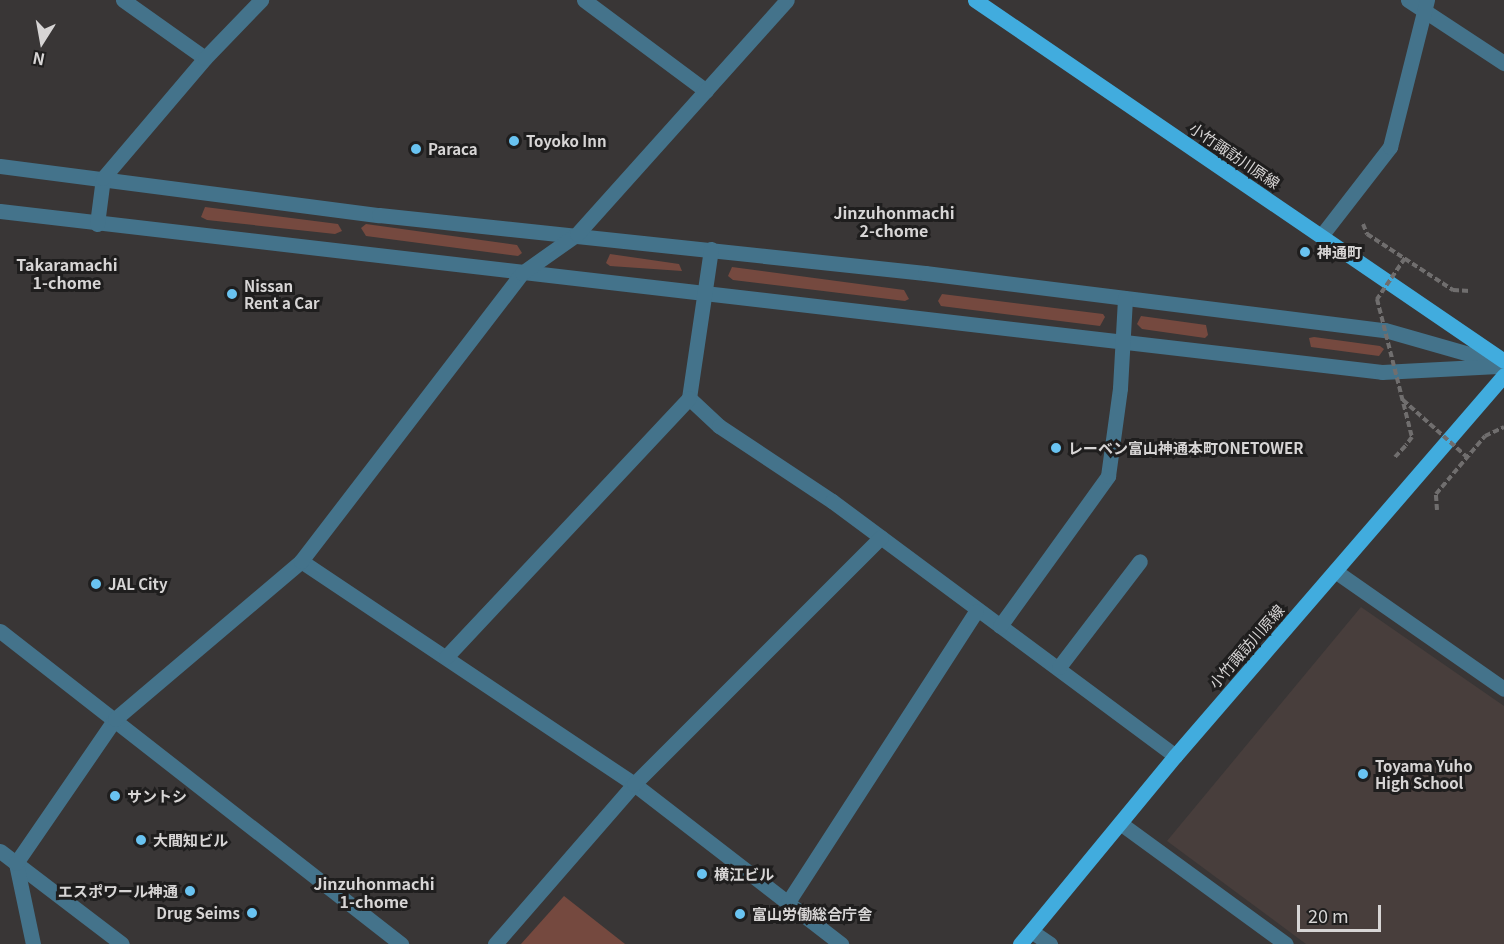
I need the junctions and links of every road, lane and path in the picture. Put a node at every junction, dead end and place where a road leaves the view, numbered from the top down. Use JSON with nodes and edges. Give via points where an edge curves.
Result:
{"nodes":[{"id":1,"x":123,"y":0,"type":"edge"},
{"id":2,"x":261,"y":0,"type":"edge"},
{"id":3,"x":584,"y":0,"type":"edge"},
{"id":4,"x":787,"y":0,"type":"edge"},
{"id":5,"x":975,"y":0,"type":"edge"},
{"id":6,"x":1408,"y":0,"type":"edge"},
{"id":7,"x":1425,"y":6,"type":"edge"},
{"id":8,"x":205,"y":57,"type":"junction"},
{"id":9,"x":1504,"y":63,"type":"edge"},
{"id":10,"x":706,"y":91,"type":"junction"},
{"id":11,"x":0,"y":167,"type":"edge"},
{"id":12,"x":103,"y":178,"type":"junction"},
{"id":13,"x":0,"y":211,"type":"edge"},
{"id":14,"x":97,"y":224,"type":"junction"},
{"id":15,"x":1363,"y":224,"type":"dead end"},
{"id":16,"x":577,"y":234,"type":"junction"},
{"id":17,"x":1321,"y":236,"type":"junction"},
{"id":18,"x":711,"y":249,"type":"junction"},
{"id":19,"x":1405,"y":258,"type":"junction"},
{"id":20,"x":522,"y":273,"type":"junction"},
{"id":21,"x":1470,"y":291,"type":"dead end"},
{"id":22,"x":704,"y":292,"type":"junction"},
{"id":23,"x":1125,"y":298,"type":"junction"},
{"id":24,"x":1122,"y":341,"type":"junction"},
{"id":25,"x":1504,"y":363,"type":"edge"},
{"id":26,"x":1504,"y":375,"type":"edge"},
{"id":27,"x":689,"y":398,"type":"junction"},
{"id":28,"x":1401,"y":398,"type":"junction"},
{"id":29,"x":1504,"y":427,"type":"edge"},
{"id":30,"x":1395,"y":457,"type":"dead end"},
{"id":31,"x":1467,"y":458,"type":"junction"},
{"id":32,"x":1437,"y":510,"type":"dead end"},
{"id":33,"x":881,"y":537,"type":"junction"},
{"id":34,"x":301,"y":561,"type":"junction"},
{"id":35,"x":1140,"y":561,"type":"dead end"},
{"id":36,"x":1335,"y":571,"type":"junction"},
{"id":37,"x":976,"y":611,"type":"junction"},
{"id":38,"x":1000,"y":626,"type":"junction"},
{"id":39,"x":0,"y":631,"type":"edge"},
{"id":40,"x":446,"y":657,"type":"junction"},
{"id":41,"x":1059,"y":668,"type":"junction"},
{"id":42,"x":1504,"y":690,"type":"edge"},
{"id":43,"x":115,"y":719,"type":"junction"},
{"id":44,"x":1175,"y":756,"type":"junction"},
{"id":45,"x":634,"y":784,"type":"junction"},
{"id":46,"x":1120,"y":824,"type":"junction"},
{"id":47,"x":0,"y":851,"type":"edge"},
{"id":48,"x":16,"y":863,"type":"junction"},
{"id":49,"x":788,"y":902,"type":"junction"},
{"id":50,"x":1031,"y":931,"type":"junction"},
{"id":51,"x":33,"y":944,"type":"edge"},
{"id":52,"x":122,"y":944,"type":"edge"},
{"id":53,"x":402,"y":944,"type":"edge"},
{"id":54,"x":495,"y":944,"type":"edge"},
{"id":55,"x":841,"y":944,"type":"edge"},
{"id":56,"x":1020,"y":944,"type":"edge"},
{"id":57,"x":1050,"y":944,"type":"edge"},
{"id":58,"x":1286,"y":944,"type":"edge"}],
"edges":[{"from":1,"to":8,"type":"street"},
{"from":2,"to":8,"type":"street"},
{"from":3,"to":10,"type":"street"},
{"from":4,"to":10,"type":"street"},
{"from":5,"to":17,"type":"main road","name":"小竹諏訪川原線"},
{"from":6,"to":7,"type":"street"},
{"from":7,"to":9,"type":"street"},
{"from":7,"to":17,"type":"street","via":[[1390,147]]},
{"from":8,"to":12,"type":"street"},
{"from":10,"to":16,"type":"street"},
{"from":11,"to":12,"type":"street"},
{"from":12,"to":14,"type":"street"},
{"from":12,"to":16,"type":"street","via":[[378,215]]},
{"from":13,"to":14,"type":"street"},
{"from":14,"to":20,"type":"street"},
{"from":15,"to":19,"type":"path","via":[[1367,234]]},
{"from":16,"to":18,"type":"street"},
{"from":16,"to":20,"type":"street"},
{"from":17,"to":25,"type":"main road","name":"小竹諏訪川原線"},
{"from":18,"to":22,"type":"street"},
{"from":18,"to":23,"type":"street"},
{"from":19,"to":21,"type":"path","via":[[1452,290]]},
{"from":19,"to":28,"type":"path","bridge":true,"via":[[1377,300]]},
{"from":20,"to":22,"type":"street"},
{"from":20,"to":34,"type":"street"},
{"from":22,"to":24,"type":"street"},
{"from":22,"to":27,"type":"street"},
{"from":23,"to":24,"type":"street"},
{"from":23,"to":25,"type":"street","via":[[1385,330]]},
{"from":24,"to":25,"type":"street","via":[[1382,372]]},
{"from":24,"to":38,"type":"street","via":[[1108,476]]},
{"from":26,"to":36,"type":"main road","name":"小竹諏訪川原線"},
{"from":27,"to":33,"type":"street","via":[[719,426]]},
{"from":27,"to":40,"type":"street"},
{"from":28,"to":30,"type":"path","bridge":true,"via":[[1412,437]]},
{"from":28,"to":31,"type":"path","bridge":true},
{"from":29,"to":31,"type":"path","via":[[1485,436]]},
{"from":31,"to":32,"type":"path","via":[[1436,494]]},
{"from":33,"to":37,"type":"street"},
{"from":33,"to":45,"type":"street"},
{"from":34,"to":40,"type":"street"},
{"from":34,"to":43,"type":"street"},
{"from":35,"to":41,"type":"street"},
{"from":36,"to":42,"type":"street"},
{"from":36,"to":44,"type":"main road","name":"小竹諏訪川原線"},
{"from":37,"to":38,"type":"street"},
{"from":37,"to":49,"type":"street"},
{"from":38,"to":41,"type":"street"},
{"from":39,"to":43,"type":"street"},
{"from":40,"to":45,"type":"street"},
{"from":41,"to":44,"type":"street"},
{"from":43,"to":48,"type":"street"},
{"from":43,"to":53,"type":"street"},
{"from":44,"to":46,"type":"main road","name":"小竹諏訪川原線"},
{"from":45,"to":49,"type":"street"},
{"from":45,"to":54,"type":"street"},
{"from":46,"to":50,"type":"main road","name":"小竹諏訪川原線"},
{"from":46,"to":58,"type":"street"},
{"from":47,"to":48,"type":"street"},
{"from":48,"to":51,"type":"street"},
{"from":48,"to":52,"type":"street"},
{"from":49,"to":55,"type":"street"},
{"from":50,"to":56,"type":"main road","name":"小竹諏訪川原線"},
{"from":50,"to":57,"type":"street"}]}
